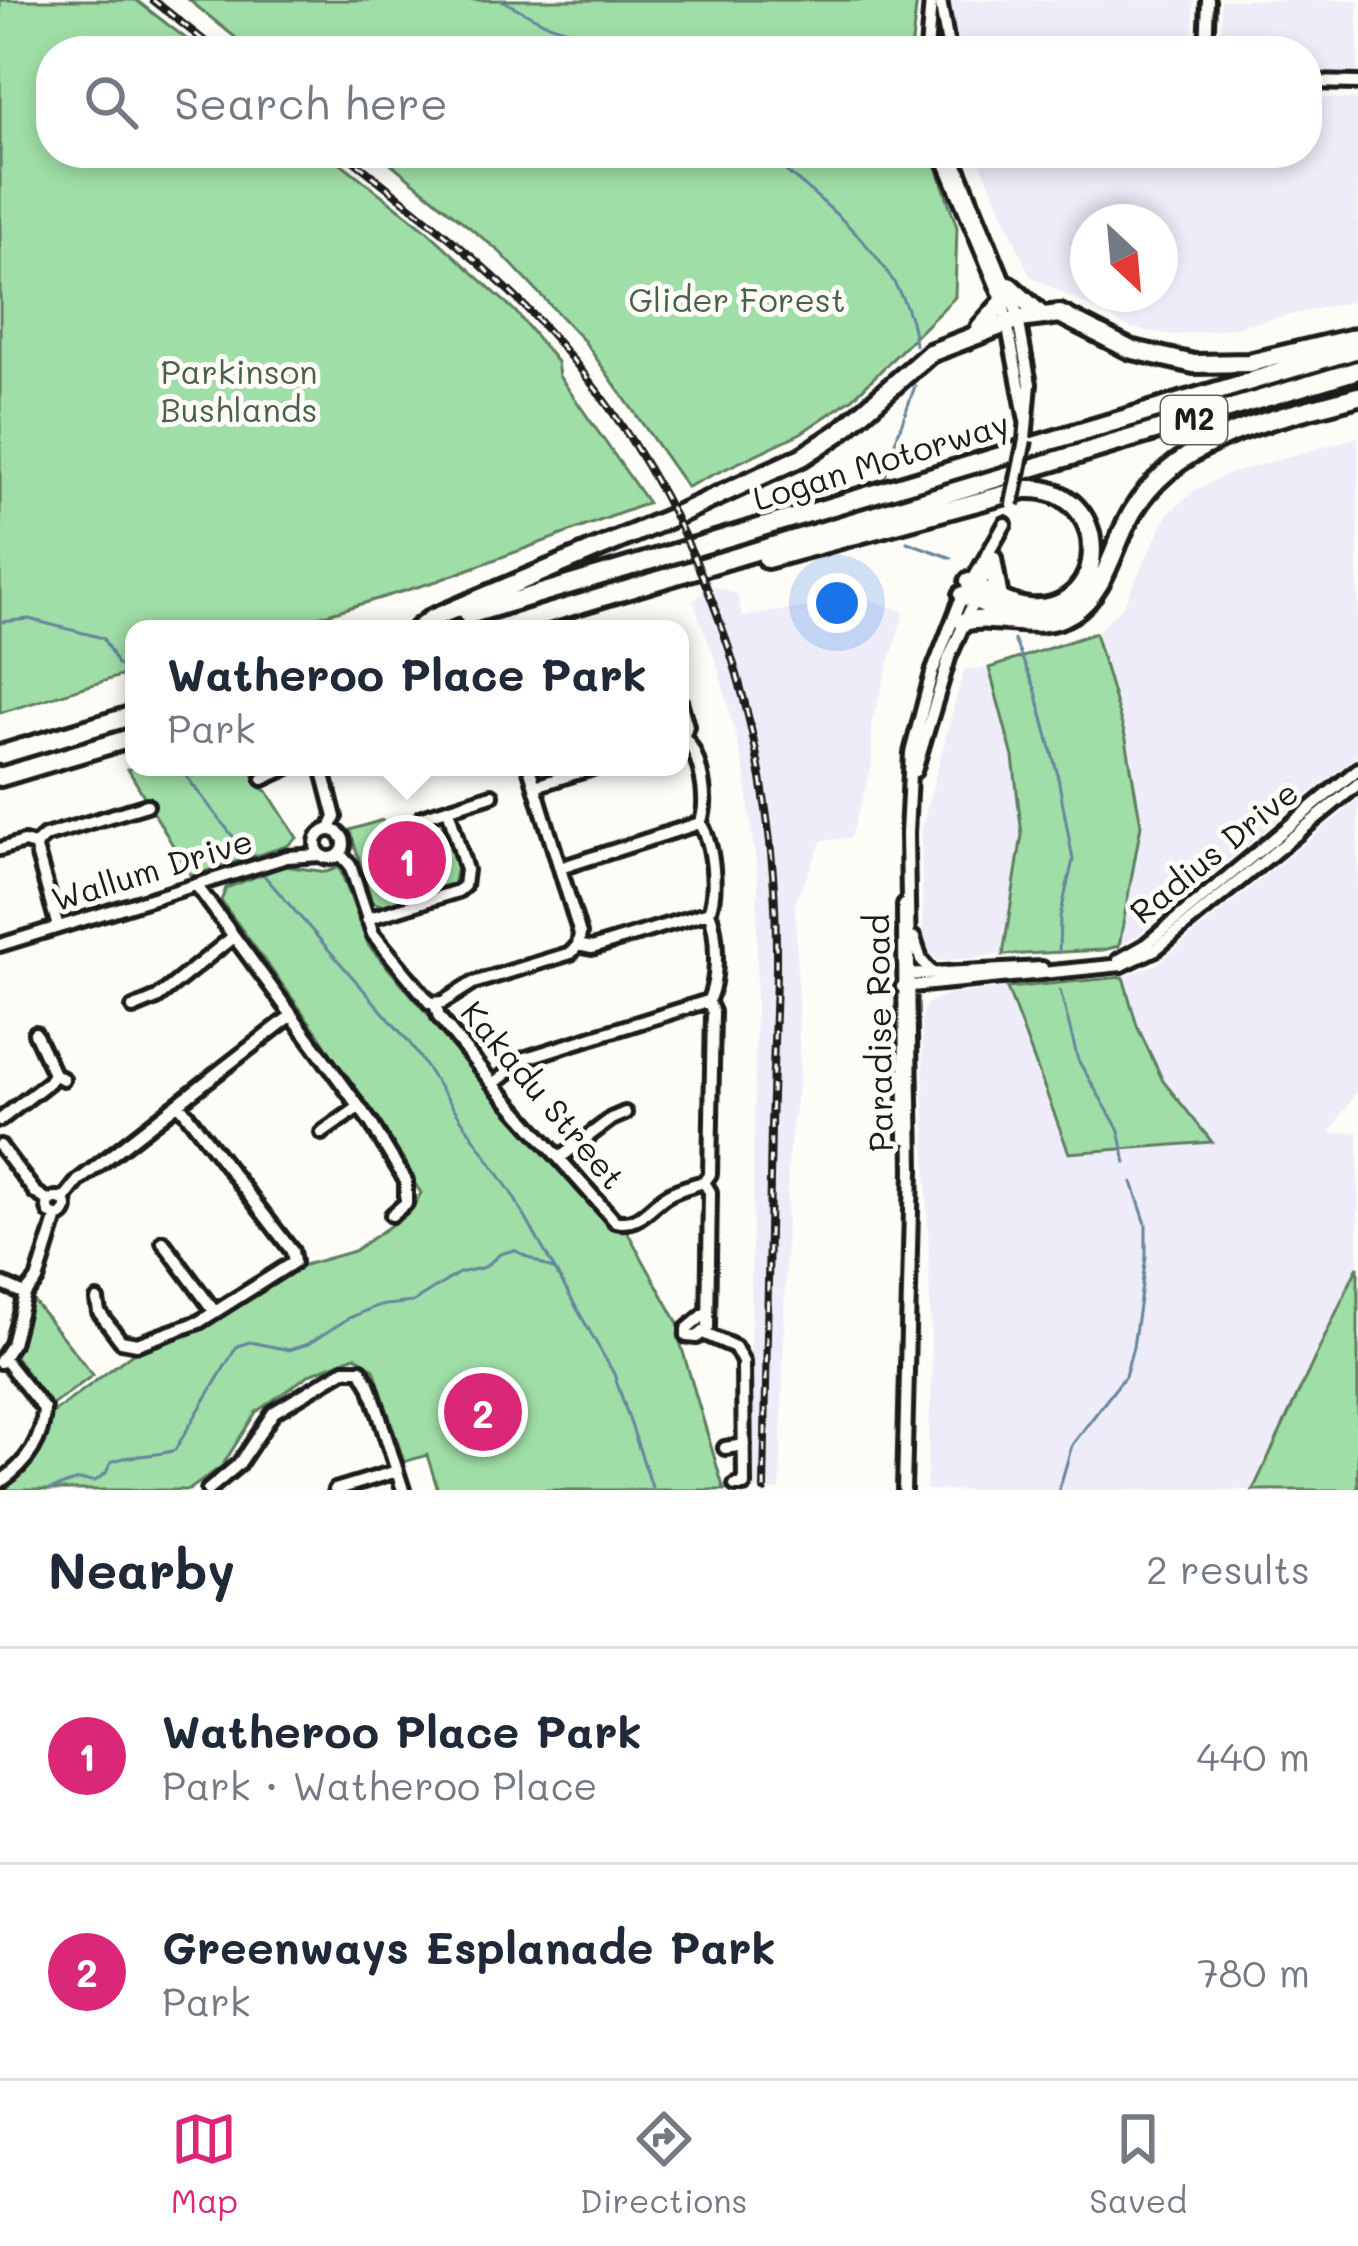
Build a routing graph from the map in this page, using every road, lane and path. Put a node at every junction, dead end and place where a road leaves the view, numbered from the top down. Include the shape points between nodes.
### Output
1 (936, 0) edge
2 (1208, 0) edge
3 (930, 36) edge
4 (937, 36) edge
5 (945, 36) edge
6 (1207, 36) edge
7 (1322, 82) edge
8 (1358, 83) edge
9 (948, 168) edge
10 (957, 168) edge
11 (1006, 294) junction
12 (1040, 314) junction
13 (1014, 321) junction
14 (976, 333) junction
15 (1358, 337) edge
16 (1358, 349) edge
17 (1358, 370) edge
18 (1358, 395) edge
19 (1005, 524) junction
20 (992, 559) junction
21 (971, 591) junction
22 (1000, 598) junction
23 (430, 620) edge
24 (450, 620) edge
25 (526, 620) edge
26 (555, 620) edge
27 (1009, 620) junction
28 (963, 622) junction
29 (125, 718) edge
30 (125, 740) edge
31 (689, 743) edge
32 (0, 755) edge
33 (1358, 769) edge
34 (270, 776) edge
35 (324, 776) edge
36 (532, 776) edge
37 (567, 776) edge
38 (0, 778) edge
39 (263, 779) dead end
40 (1358, 784) edge
41 (535, 786) junction
42 (492, 794) dead end
43 (1336, 802) junction
44 (147, 805) dead end
45 (448, 808) junction
46 (908, 810) junction
47 (422, 817) dead end
48 (700, 823) junction
49 (330, 829) junction
50 (317, 836) junction
51 (1275, 838) junction
52 (35, 845) junction
53 (0, 849) edge
54 (340, 854) junction
55 (321, 855) junction
56 (287, 857) junction
57 (1267, 858) junction
58 (560, 868) junction
59 (908, 871) junction
60 (197, 886) junction
61 (1206, 895) junction
62 (709, 912) junction
63 (367, 919) junction
64 (910, 923) junction
65 (58, 927) junction
66 (233, 938) junction
67 (0, 945) edge
68 (578, 945) junction
69 (1098, 966) junction
70 (1069, 969) junction
71 (932, 974) junction
72 (906, 981) junction
73 (953, 984) junction
74 (708, 1001) junction
75 (435, 1004) junction
76 (910, 1007) junction
77 (133, 1008) dead end
78 (292, 1016) junction
79 (35, 1033) dead end
80 (493, 1084) junction
81 (179, 1104) junction
82 (359, 1107) junction
83 (625, 1113) dead end
84 (0, 1120) edge
85 (322, 1133) dead end
86 (0, 1146) edge
87 (561, 1156) junction
88 (704, 1182) junction
89 (910, 1195) junction
90 (56, 1201) junction
91 (392, 1215) dead end
92 (163, 1242) dead end
93 (0, 1283) edge
94 (25, 1294) junction
95 (97, 1300) dead end
96 (214, 1311) junction
97 (706, 1313) junction
98 (705, 1334) junction
99 (2, 1361) edge
100 (744, 1445) junction
101 (724, 1448) dead end
102 (397, 1471) junction
103 (0, 1482) edge
104 (735, 1485) dead end
105 (208, 1490) edge
106 (334, 1490) edge
107 (403, 1490) edge
108 (904, 1490) edge

1 - 3 street
1 - 4 street
1 - 5 street
2 - 6 street
7 - 8 street
9 - 11 street, Paradise Road
10 - 11 street, Paradise Road
11 - 12 highway
11 - 13 street, Paradise Road
11 - 14 highway
12 - 13 highway
12 - 15 highway via 1067,316 1129,349 1194,364 1249,363
13 - 14 highway
13 - 19 street, Paradise Road, bridge via 1026,422
14 - 23 highway via 920,361 802,458
16 - 24 highway, Logan Motorway / M2
17 - 25 highway, Logan Motorway / M2
18 - 27 highway via 1191,452 1138,504 1097,588 1077,609 1046,622
19 - 20 street, Paradise Road
19 - 21 street, Paradise Road
20 - 21 street, Paradise Road
20 - 22 highway
21 - 22 highway
21 - 27 highway
21 - 28 street, Paradise Road
21 - 46 street, Paradise Road via 932,673 913,738
22 - 26 highway via 1052,605 1085,578 1091,535 1079,510 1058,494 1002,494
27 - 28 highway
28 - 46 street, Paradise Road via 923,737
29 - 32 highway
30 - 38 highway
31 - 48 street via 701,782
33 - 51 street, Radius Drive
34 - 39 street
35 - 49 street via 335,817
36 - 41 street
37 - 41 street
40 - 43 street, Radius Drive
41 - 58 street
42 - 45 street
43 - 51 street
43 - 57 street, Radius Drive
44 - 52 street
45 - 47 street
45 - 63 street via 464,886
46 - 59 street, Paradise Road
48 - 58 street
48 - 62 street via 713,884
49 - 50 street
49 - 54 street via 344,838
50 - 55 street
50 - 56 street
51 - 61 street, Radius Drive
52 - 53 street
52 - 65 street
54 - 55 street
54 - 63 street, Kakadu Street
55 - 56 street, Wallum Drive
56 - 60 street, Wallum Drive
57 - 61 street
57 - 69 street, Radius Drive via 1146,956
58 - 68 street
59 - 64 street, Paradise Road
59 - 72 street, Paradise Road
60 - 65 street, Wallum Drive
60 - 66 street
61 - 69 street, Radius Drive via 1133,954
62 - 68 street via 592,948
62 - 74 street
63 - 75 street, Kakadu Street
64 - 71 street
64 - 72 street, Paradise Road
65 - 67 street, Wallum Drive
66 - 77 street
66 - 78 street
68 - 75 street
69 - 70 street, Radius Drive
70 - 71 street, Radius Drive
70 - 73 street, Radius Drive
71 - 72 street, Radius Drive
72 - 73 street, Radius Drive
72 - 76 street, Paradise Road
72 - 89 street, Paradise Road
73 - 76 street
74 - 80 street via 526,1058
74 - 88 street
75 - 80 street, Kakadu Street
76 - 89 street, Paradise Road
78 - 81 street
78 - 82 street
79 - 84 street via 58,1076
80 - 87 street, Kakadu Street
81 - 90 street
81 - 96 street via 292,1250 286,1270
82 - 85 street
82 - 91 street via 409,1190
83 - 87 street
86 - 90 street via 35,1192
87 - 88 street, Kakadu Street via 622,1223
88 - 97 street
89 - 108 street, Paradise Road
90 - 94 street via 66,1209
92 - 96 street
93 - 94 street
94 - 99 street
95 - 96 street via 130,1345
97 - 98 street
97 - 98 street via 686,1333
98 - 100 street via 735,1347 743,1362
99 - 103 street via 44,1409 23,1466
100 - 101 street
100 - 104 street via 744,1485
102 - 105 street via 370,1386 353,1368 274,1412 239,1464
102 - 106 street
102 - 107 street

